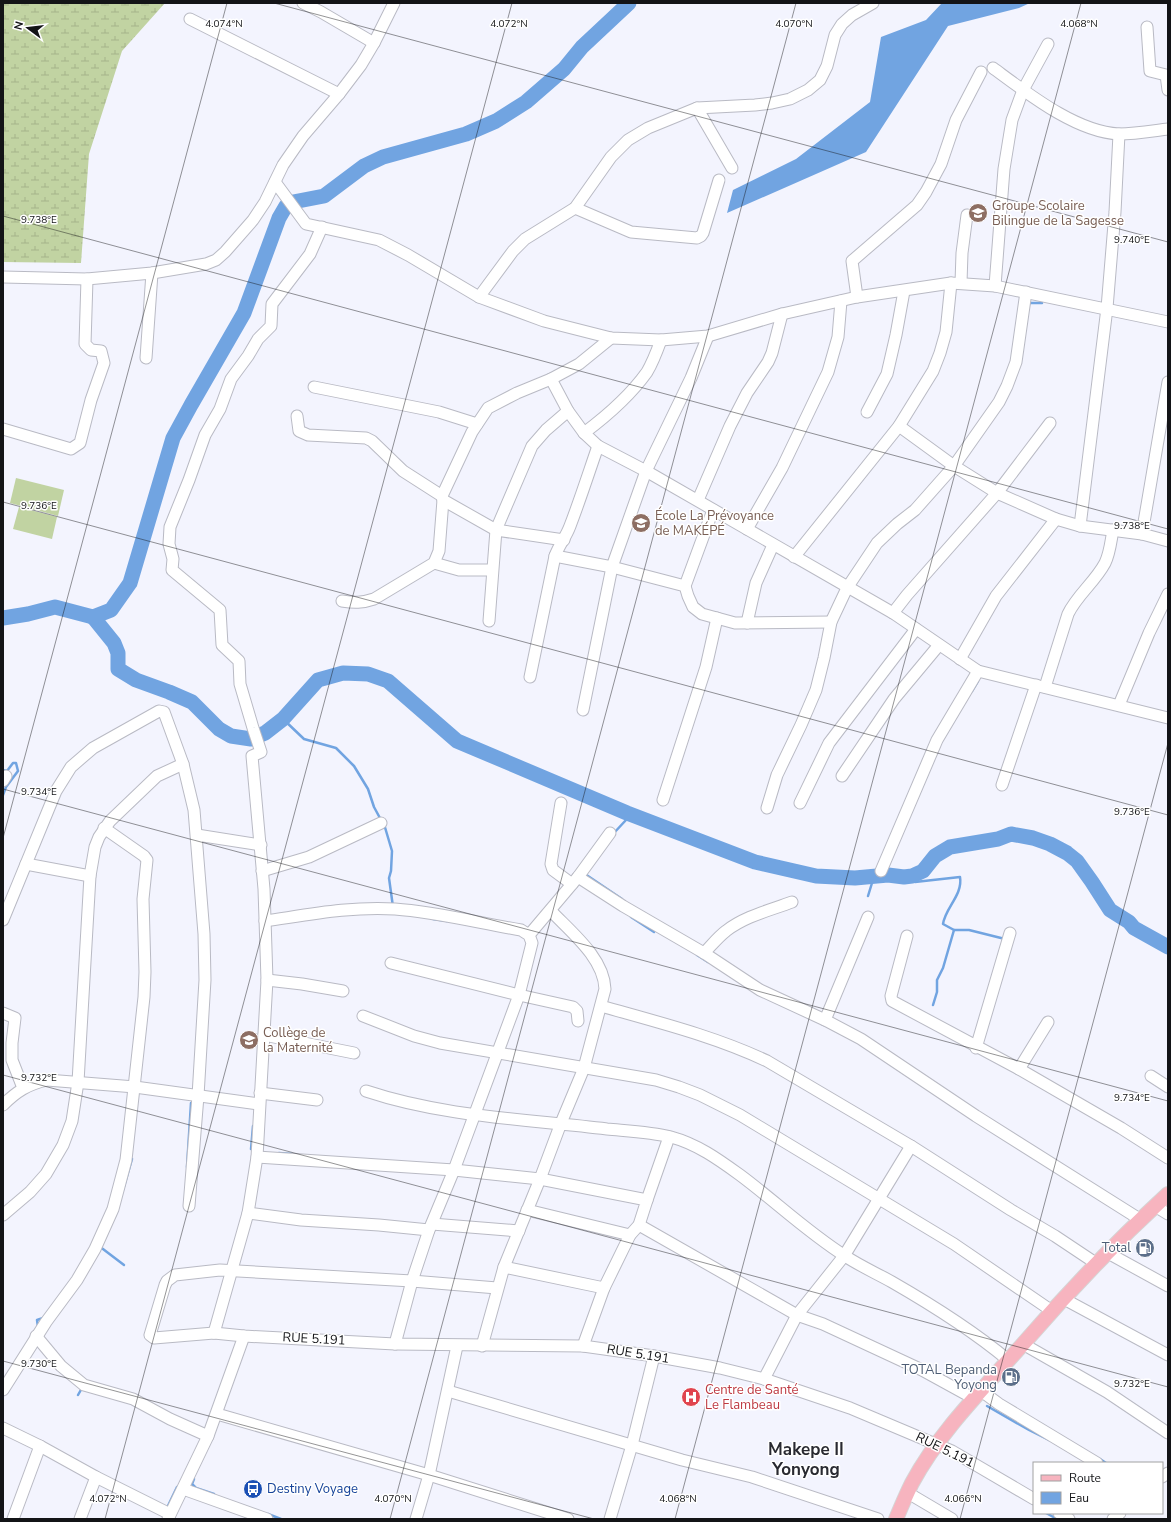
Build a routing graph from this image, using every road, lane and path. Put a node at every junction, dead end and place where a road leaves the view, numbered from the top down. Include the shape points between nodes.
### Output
1 (302, 3) edge
2 (393, 3) edge
3 (873, 3) edge
4 (190, 19) dead end
5 (1147, 27) dead end
6 (374, 43) junction
7 (1048, 44) dead end
8 (993, 68) dead end
9 (982, 72) dead end
10 (1023, 90) junction
11 (1168, 90) edge
12 (339, 94) junction
13 (697, 108) junction
14 (1168, 129) edge
15 (1119, 134) junction
16 (732, 168) dead end
17 (719, 180) dead end
18 (275, 182) junction
19 (575, 208) junction
20 (967, 214) dead end
21 (322, 227) junction
22 (152, 273) junction
23 (3, 277) edge
24 (88, 278) junction
25 (956, 283) junction
26 (995, 286) junction
27 (904, 291) junction
28 (1026, 292) junction
29 (479, 297) junction
30 (857, 298) junction
31 (841, 301) junction
32 (1107, 308) junction
33 (782, 314) junction
34 (1168, 322) edge
35 (708, 336) junction
36 (611, 338) junction
37 (661, 340) junction
38 (146, 358) dead end
39 (551, 379) junction
40 (1168, 382) edge
41 (314, 387) dead end
42 (568, 411) junction
43 (867, 412) dead end
44 (297, 416) dead end
45 (1050, 423) dead end
46 (477, 424) junction
47 (899, 426) junction
48 (3, 429) edge
49 (584, 433) junction
50 (598, 446) junction
51 (954, 466) junction
52 (646, 470) junction
53 (998, 493) junction
54 (443, 498) junction
55 (698, 500) junction
56 (713, 510) junction
57 (1056, 519) junction
58 (1080, 526) junction
59 (747, 529) junction
60 (496, 530) junction
61 (1113, 530) junction
62 (1142, 534) junction
63 (564, 540) junction
64 (1168, 540) edge
65 (773, 545) junction
66 (555, 556) junction
67 (794, 557) junction
68 (434, 563) junction
69 (612, 567) junction
70 (492, 570) junction
71 (685, 586) junction
72 (847, 588) junction
73 (1168, 594) edge
74 (342, 601) dead end
75 (892, 613) junction
76 (717, 618) junction
77 (489, 622) dead end
78 (831, 622) junction
79 (747, 623) junction
80 (916, 629) junction
81 (939, 645) junction
82 (960, 659) junction
83 (978, 671) junction
84 (530, 677) dead end
85 (1041, 686) junction
86 (1120, 705) junction
87 (583, 710) dead end
88 (1168, 718) edge
89 (183, 764) junction
90 (842, 776) dead end
91 (1002, 785) dead end
92 (663, 800) dead end
93 (561, 803) dead end
94 (800, 803) dead end
95 (768, 808) dead end
96 (381, 823) dead end
97 (104, 828) junction
98 (610, 833) dead end
99 (197, 835) junction
100 (260, 845) junction
101 (26, 864) junction
102 (262, 871) junction
103 (881, 871) dead end
104 (90, 876) junction
105 (575, 881) junction
106 (792, 902) dead end
107 (551, 911) junction
108 (868, 917) dead end
109 (3, 920) edge
110 (265, 921) junction
111 (1010, 933) dead end
112 (529, 935) junction
113 (907, 936) dead end
114 (704, 953) junction
115 (391, 963) dead end
116 (267, 980) junction
117 (343, 991) dead end
118 (519, 995) junction
119 (601, 1006) junction
120 (3, 1013) edge
121 (363, 1016) dead end
122 (826, 1020) junction
123 (578, 1021) dead end
124 (1048, 1022) dead end
125 (264, 1035) junction
126 (976, 1048) junction
127 (498, 1052) junction
128 (354, 1053) dead end
129 (584, 1068) junction
130 (1019, 1069) junction
131 (1151, 1076) dead end
132 (78, 1082) junction
133 (135, 1087) junction
134 (1168, 1087) edge
135 (23, 1088) junction
136 (366, 1091) dead end
137 (198, 1096) junction
138 (259, 1099) junction
139 (317, 1100) dead end
140 (3, 1105) edge
141 (473, 1115) junction
142 (560, 1123) junction
143 (669, 1137) junction
144 (911, 1146) junction
145 (256, 1158) junction
146 (1168, 1158) edge
147 (454, 1170) junction
148 (540, 1179) junction
149 (1168, 1194) edge
150 (878, 1198) junction
151 (647, 1200) junction
152 (189, 1206) dead end
153 (1155, 1206) junction
154 (527, 1210) junction
155 (248, 1213) junction
156 (1168, 1214) edge
157 (3, 1215) edge
158 (1141, 1220) junction
159 (639, 1224) junction
160 (430, 1227) junction
161 (519, 1231) junction
162 (630, 1235) junction
163 (1108, 1253) junction
164 (844, 1256) junction
165 (1097, 1264) junction
166 (504, 1267) junction
167 (230, 1271) junction
168 (412, 1281) junction
169 (1168, 1286) edge
170 (497, 1288) junction
171 (604, 1288) junction
172 (1064, 1299) junction
173 (1052, 1311) junction
174 (797, 1315) junction
175 (214, 1332) junction
176 (36, 1336) junction
177 (244, 1336) junction
178 (395, 1344) junction
179 (1023, 1344) junction
180 (457, 1346) junction
181 (482, 1346) junction
182 (583, 1346) junction
183 (1168, 1355) edge
184 (654, 1356) junction
185 (1008, 1360) junction
186 (764, 1379) junction
187 (3, 1390) edge
188 (448, 1391) junction
189 (977, 1394) junction
190 (217, 1414) junction
191 (3, 1428) edge
192 (1168, 1433) edge
193 (208, 1436) junction
194 (938, 1444) junction
195 (632, 1445) junction
196 (40, 1446) junction
197 (1095, 1462) edge
198 (429, 1475) junction
199 (96, 1478) junction
200 (182, 1489) junction
201 (908, 1493) junction
202 (1033, 1498) edge
203 (1061, 1514) edge
204 (169, 1517) edge
205 (13, 1519) edge
206 (80, 1519) edge
207 (267, 1519) edge
208 (416, 1519) edge
209 (568, 1519) edge
210 (610, 1519) edge
211 (878, 1519) edge
212 (896, 1519) edge
213 (952, 1519) edge
214 (1070, 1519) edge

1 - 6 street
2 - 6 street
3 - 13 street via 842,24 835,36 827,66 820,80 808,90 790,99 772,103
4 - 12 street
5 - 11 street via 1150,71 1166,74
6 - 12 street
7 - 10 street
8 - 10 street
9 - 30 street via 956,120 941,164 926,192 917,205 852,261
10 - 15 street via 1076,123 1095,130
10 - 26 street via 1012,120 1005,161
12 - 18 street via 303,136 283,165
13 - 16 street
13 - 19 street via 648,128 628,140 612,157
14 - 15 street
15 - 32 street
17 - 19 street via 703,234 697,238 631,232
18 - 21 street via 306,224
18 - 22 street via 253,220 216,260
19 - 29 street via 525,239
20 - 25 street
21 - 29 street via 379,240 408,254
21 - 100 street via 310,254 272,304 271,326 258,339 231,379 220,409 205,434 170,527 172,570 220,610 222,644 238,661 240,684 261,752 252,756
22 - 24 street
22 - 38 street
23 - 24 street
24 - 48 street via 85,344 91,350 101,351 104,363 80,444 71,449
25 - 26 street
25 - 27 street
25 - 47 street via 946,332 933,371
26 - 28 street
27 - 30 street
27 - 43 street via 887,374
28 - 32 street
28 - 51 street via 1016,362 1007,386
29 - 36 street via 544,322
30 - 31 street
31 - 33 street
31 - 59 street via 838,337 828,372 782,468
32 - 34 street
32 - 58 street
33 - 35 street
33 - 55 street via 768,362 747,393
35 - 37 street
35 - 52 street via 691,378
36 - 37 street
36 - 39 street via 588,358
37 - 49 street via 652,362 636,384 615,409
39 - 42 street
39 - 46 street via 494,404
40 - 62 street
41 - 46 street via 439,412
42 - 49 street
42 - 60 street via 532,446
44 - 54 street via 299,431 308,435 366,438 372,441 402,471
45 - 53 street
46 - 54 street
47 - 51 street
47 - 67 street
49 - 50 street
50 - 52 street
50 - 63 street
51 - 53 street
51 - 72 street via 915,510 877,543
52 - 55 street
52 - 69 street
53 - 57 street
53 - 75 street
54 - 60 street
54 - 68 street via 439,551
55 - 56 street
56 - 59 street
56 - 71 street
57 - 58 street
57 - 82 street via 996,596
58 - 61 street
59 - 65 street
60 - 63 street
60 - 70 street
61 - 62 street
61 - 85 street via 1106,561 1072,605
62 - 64 street
63 - 66 street
65 - 67 street
65 - 79 street via 756,583
66 - 69 street
66 - 84 street
67 - 72 street
68 - 70 street via 459,570
68 - 74 street via 374,599 354,603
69 - 71 street
69 - 87 street
70 - 77 street
71 - 76 street via 693,607 702,614
72 - 75 street
72 - 78 street
73 - 86 street via 1149,632
75 - 80 street
76 - 79 street
76 - 92 street via 706,667
78 - 79 street
78 - 95 street via 816,690 777,775
80 - 81 street
80 - 94 street via 829,743
81 - 82 street
81 - 90 street via 894,699
82 - 83 street
83 - 85 street
83 - 103 street via 937,740
85 - 86 street
85 - 91 street
86 - 88 street
89 - 97 street via 157,776
89 - 99 street
89 - 101 street via 165,714 161,711 93,748 71,767 63,778
93 - 105 street via 550,864 553,870
96 - 102 street via 309,857
97 - 104 street via 94,847
97 - 133 street via 147,860 143,899 146,972
98 - 105 street
99 - 100 street
99 - 137 street via 205,958
100 - 102 street
101 - 104 street
101 - 109 street
102 - 110 street
104 - 132 street
105 - 107 street
105 - 114 street
106 - 114 street via 736,924
107 - 112 street
107 - 119 street via 599,964 605,980
108 - 122 street
110 - 112 street via 369,909 394,909 521,930
110 - 116 street
111 - 126 street
112 - 118 street via 532,943
113 - 126 street via 891,996 892,1001
114 - 122 street via 760,990
115 - 118 street
116 - 117 street
116 - 125 street
118 - 123 street via 573,1007 577,1010
118 - 127 street
119 - 129 street
119 - 144 street via 688,1030 746,1051 787,1072
120 - 135 street via 15,1018 12,1060
121 - 127 street via 427,1040
122 - 158 street via 861,1039 976,1116
124 - 130 street
125 - 128 street
125 - 138 street
126 - 130 street
127 - 129 street
127 - 141 street
129 - 142 street
129 - 150 street via 656,1080 700,1095 740,1115
130 - 146 street
131 - 134 street
132 - 133 street
132 - 135 street via 47,1080
132 - 157 street via 72,1121 63,1145 38,1184
133 - 137 street
133 - 176 street via 126,1160 112,1210 95,1249 77,1280
135 - 140 street
136 - 141 street via 402,1102
137 - 138 street
137 - 152 street
138 - 139 street
138 - 145 street
141 - 142 street
141 - 147 street
142 - 143 street
142 - 148 street
143 - 151 street
143 - 164 street via 691,1143 708,1152
144 - 150 street
144 - 165 street
145 - 147 street
145 - 155 street
147 - 148 street
147 - 160 street
148 - 151 street
148 - 154 street
149 - 153 main road
150 - 164 street
150 - 173 street via 954,1244
151 - 159 street
153 - 156 street
153 - 158 main road
154 - 161 street
154 - 162 street
155 - 160 street via 301,1220
155 - 167 street
158 - 163 main road
159 - 162 street
159 - 174 street
160 - 161 street
160 - 168 street
161 - 166 street
162 - 171 street
163 - 165 main road
163 - 169 street
164 - 174 street
164 - 185 street via 946,1315 982,1338
165 - 172 main road
166 - 170 street
166 - 171 street
167 - 168 street
167 - 175 street
167 - 175 street, RUE 5.191 via 210,1271 171,1277 165,1285 150,1335 154,1338
168 - 170 street
168 - 178 street
170 - 181 street
171 - 182 street
172 - 173 main road
172 - 183 street
173 - 179 main road
174 - 186 street
174 - 189 street
175 - 177 street, RUE 5.191
176 - 187 street
176 - 193 street via 61,1366 84,1385 133,1399
177 - 178 street, RUE 5.191
177 - 190 street
178 - 180 street, RUE 5.191
179 - 185 main road
179 - 192 street via 1107,1392
180 - 181 street, RUE 5.191
180 - 188 street
181 - 182 street, RUE 5.191
182 - 184 street, RUE 5.191
184 - 186 street, RUE 5.191
184 - 195 street
185 - 189 main road
186 - 194 street, RUE 5.191 via 850,1408
188 - 195 street
188 - 198 street
189 - 194 main road
189 - 197 street
190 - 193 street
190 - 198 street
191 - 196 street
193 - 200 street
194 - 201 main road
194 - 202 street, RUE 5.191
195 - 210 street
195 - 211 street via 752,1477
196 - 199 street
196 - 205 street
198 - 208 street
198 - 209 street
199 - 204 street
199 - 206 street
200 - 204 street
200 - 207 street
201 - 212 main road
201 - 213 street
203 - 214 street

